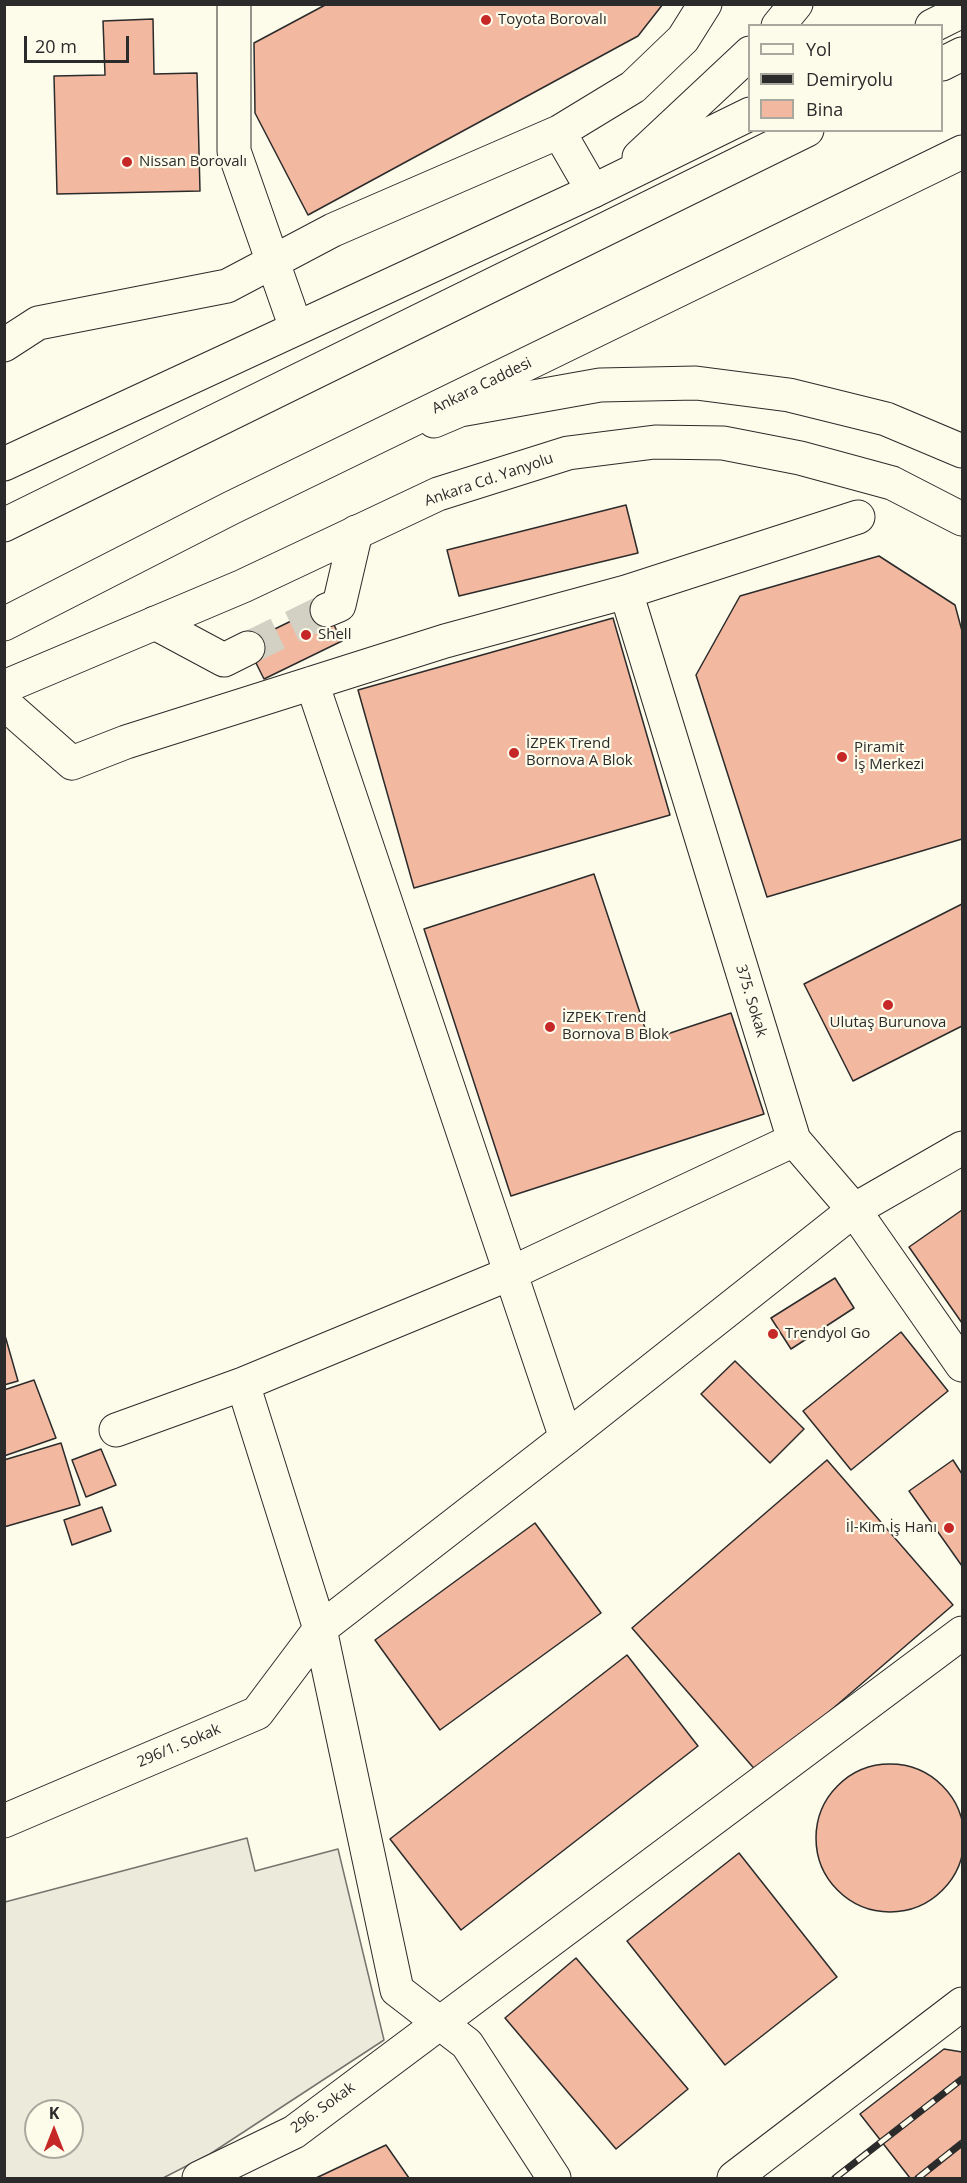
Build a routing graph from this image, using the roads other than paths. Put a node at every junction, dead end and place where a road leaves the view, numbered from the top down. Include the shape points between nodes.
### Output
1 (234, 4) edge
2 (705, 4) edge
3 (796, 4) edge
4 (963, 11) edge
5 (780, 24) edge
6 (936, 24) edge
7 (963, 54) edge
8 (748, 55) edge
9 (943, 64) edge
10 (748, 115) edge
11 (559, 132) junction
12 (803, 132) edge
13 (963, 152) edge
14 (604, 185) junction
15 (272, 261) junction
16 (296, 328) junction
17 (4, 345) edge
18 (963, 452) edge
19 (4, 464) edge
20 (231, 508) junction
21 (858, 517) dead end
22 (963, 519) edge
23 (4, 525) edge
24 (356, 532) junction
25 (626, 592) junction
26 (327, 610) tunnel mouth
27 (155, 623) junction
28 (4, 624) edge
29 (249, 648) tunnel mouth
30 (312, 683) junction
31 (4, 687) edge
32 (4, 703) edge
33 (794, 1140) junction
34 (963, 1148) edge
35 (854, 1210) junction
36 (509, 1274) junction
37 (963, 1365) edge
38 (243, 1384) junction
39 (116, 1430) dead end
40 (566, 1438) junction
41 (320, 1629) junction
42 (963, 1633) edge
43 (6, 1813) edge
44 (963, 2004) edge
45 (438, 2022) junction
46 (199, 2178) edge
47 (554, 2178) edge
48 (734, 2178) edge

1 - 15 main road via 234,151
2 - 11 main road via 683,39 633,87
3 - 5 main road
4 - 6 main road
7 - 9 main road
8 - 14 main road
10 - 14 main road
11 - 14 main road
11 - 15 main road via 333,230
12 - 23 main road
13 - 20 main road, Ankara Caddesi
14 - 16 main road
15 - 16 main road
15 - 17 main road via 227,286 38,322
16 - 19 main road
18 - 20 main road via 886,419 789,395 696,383 600,385 460,410
20 - 28 main road, Ankara Caddesi
21 - 25 main road
22 - 24 main road, Ankara Cd. Yanyolu via 892,483 800,458 723,443 655,442 568,453 438,494
24 - 26 main road via 339,605
24 - 27 main road, Ankara Cd. Yanyolu
25 - 30 main road via 445,641
25 - 33 main road, 375. Sokak
27 - 29 main road via 224,660
27 - 31 main road, Ankara Cd. Yanyolu
30 - 32 main road via 72,763
30 - 36 main road
33 - 35 main road, 375. Sokak
33 - 36 main road
34 - 35 main road, 296/1. Sokak
35 - 37 main road, 375. Sokak
35 - 40 main road, 296/1. Sokak
36 - 38 main road
36 - 40 main road
38 - 39 main road
38 - 41 main road
40 - 41 main road, 296/1. Sokak
41 - 43 main road, 296/1. Sokak via 257,1713
41 - 45 main road via 397,1990
42 - 45 main road, 296. Sokak
44 - 48 main road
45 - 46 main road, 296. Sokak via 294,2132
45 - 47 main road via 467,2044

